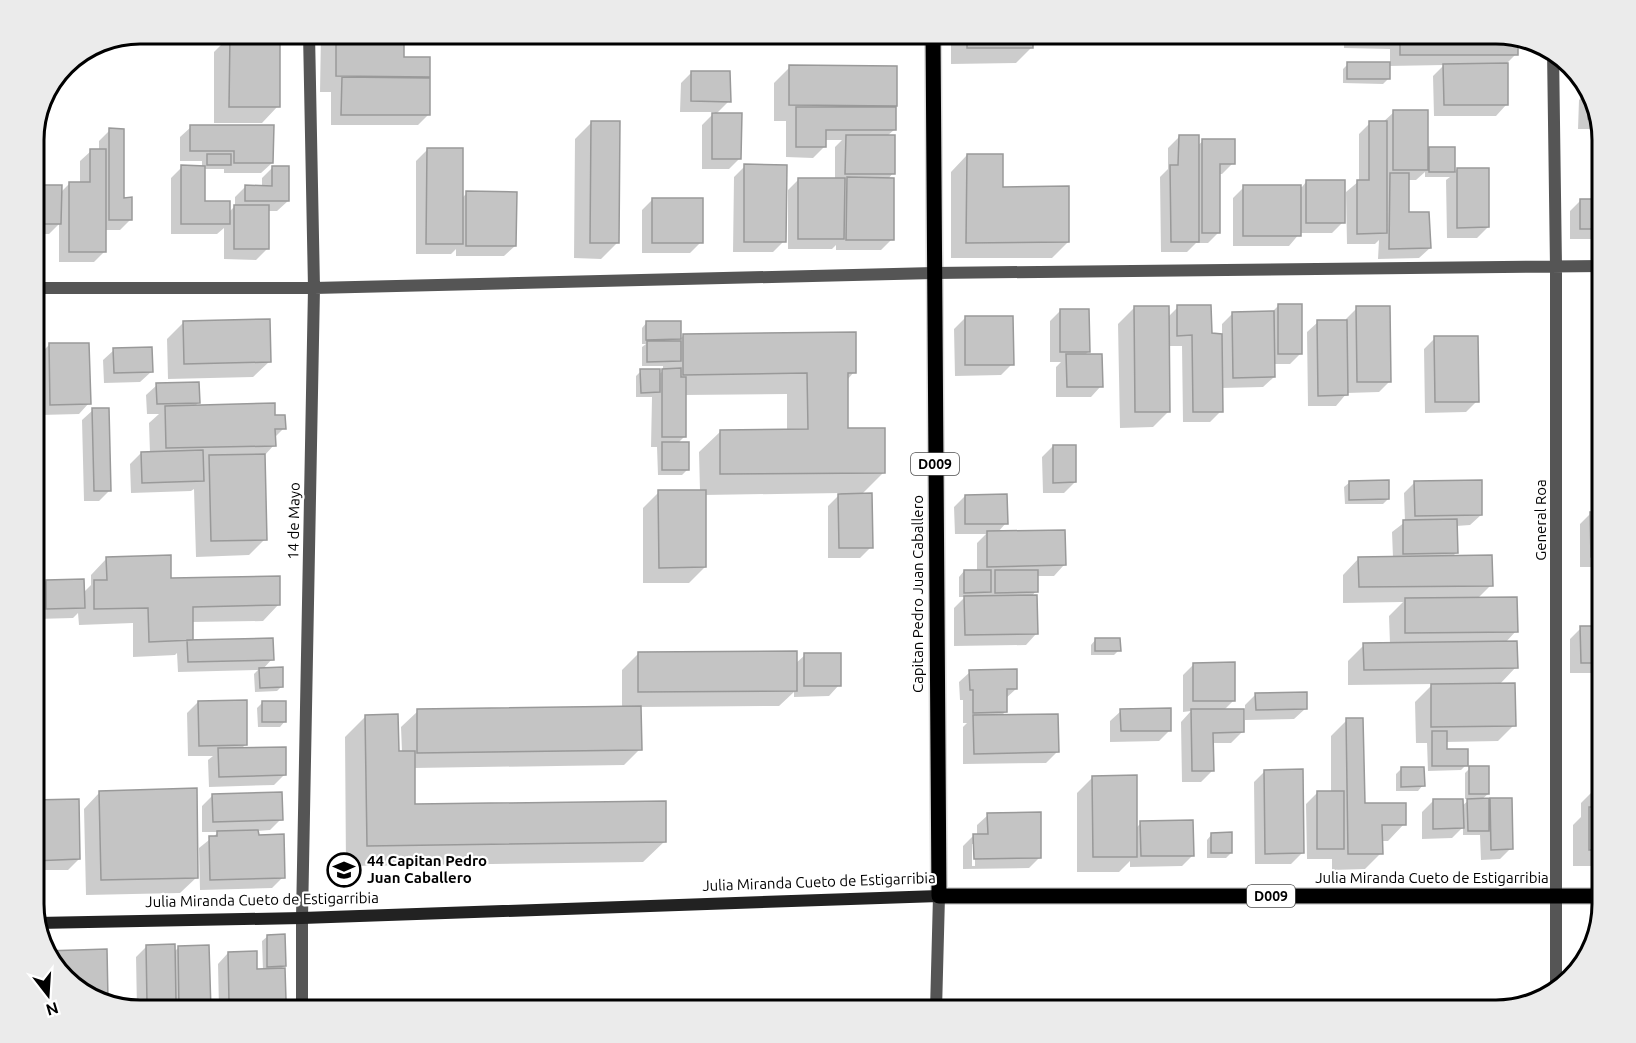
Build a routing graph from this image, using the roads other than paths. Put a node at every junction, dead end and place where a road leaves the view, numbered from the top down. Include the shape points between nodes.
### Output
1 (309, 44) edge
2 (933, 44) edge
3 (1553, 63) edge
4 (1592, 266) edge
5 (1556, 267) junction
6 (934, 273) junction
7 (44, 288) edge
8 (314, 288) junction
9 (939, 896) junction
10 (1592, 896) edge
11 (1556, 897) junction
12 (302, 918) junction
13 (45, 923) edge
14 (1556, 979) edge
15 (302, 1000) edge
16 (936, 1000) edge

1 - 8 street, 14 de Mayo
2 - 6 main road, Capitan Pedro Juan Caballero / D009
3 - 5 street, General Roa
4 - 5 street
5 - 6 street
5 - 11 street, General Roa
6 - 8 street
6 - 9 main road, Capitan Pedro Juan Caballero / D009
7 - 8 street
8 - 12 street, 14 de Mayo
9 - 11 main road, Julia Miranda Cueto de Estigarribia / D009
9 - 12 main road, Julia Miranda Cueto de Estigarribia
9 - 16 street, Capitan Pedro Juan Caballero
10 - 11 main road, Julia Miranda Cueto de Estigarribia / D009
11 - 14 street, General Roa
12 - 13 main road, Julia Miranda Cueto de Estigarribia
12 - 15 street, 14 de Mayo

